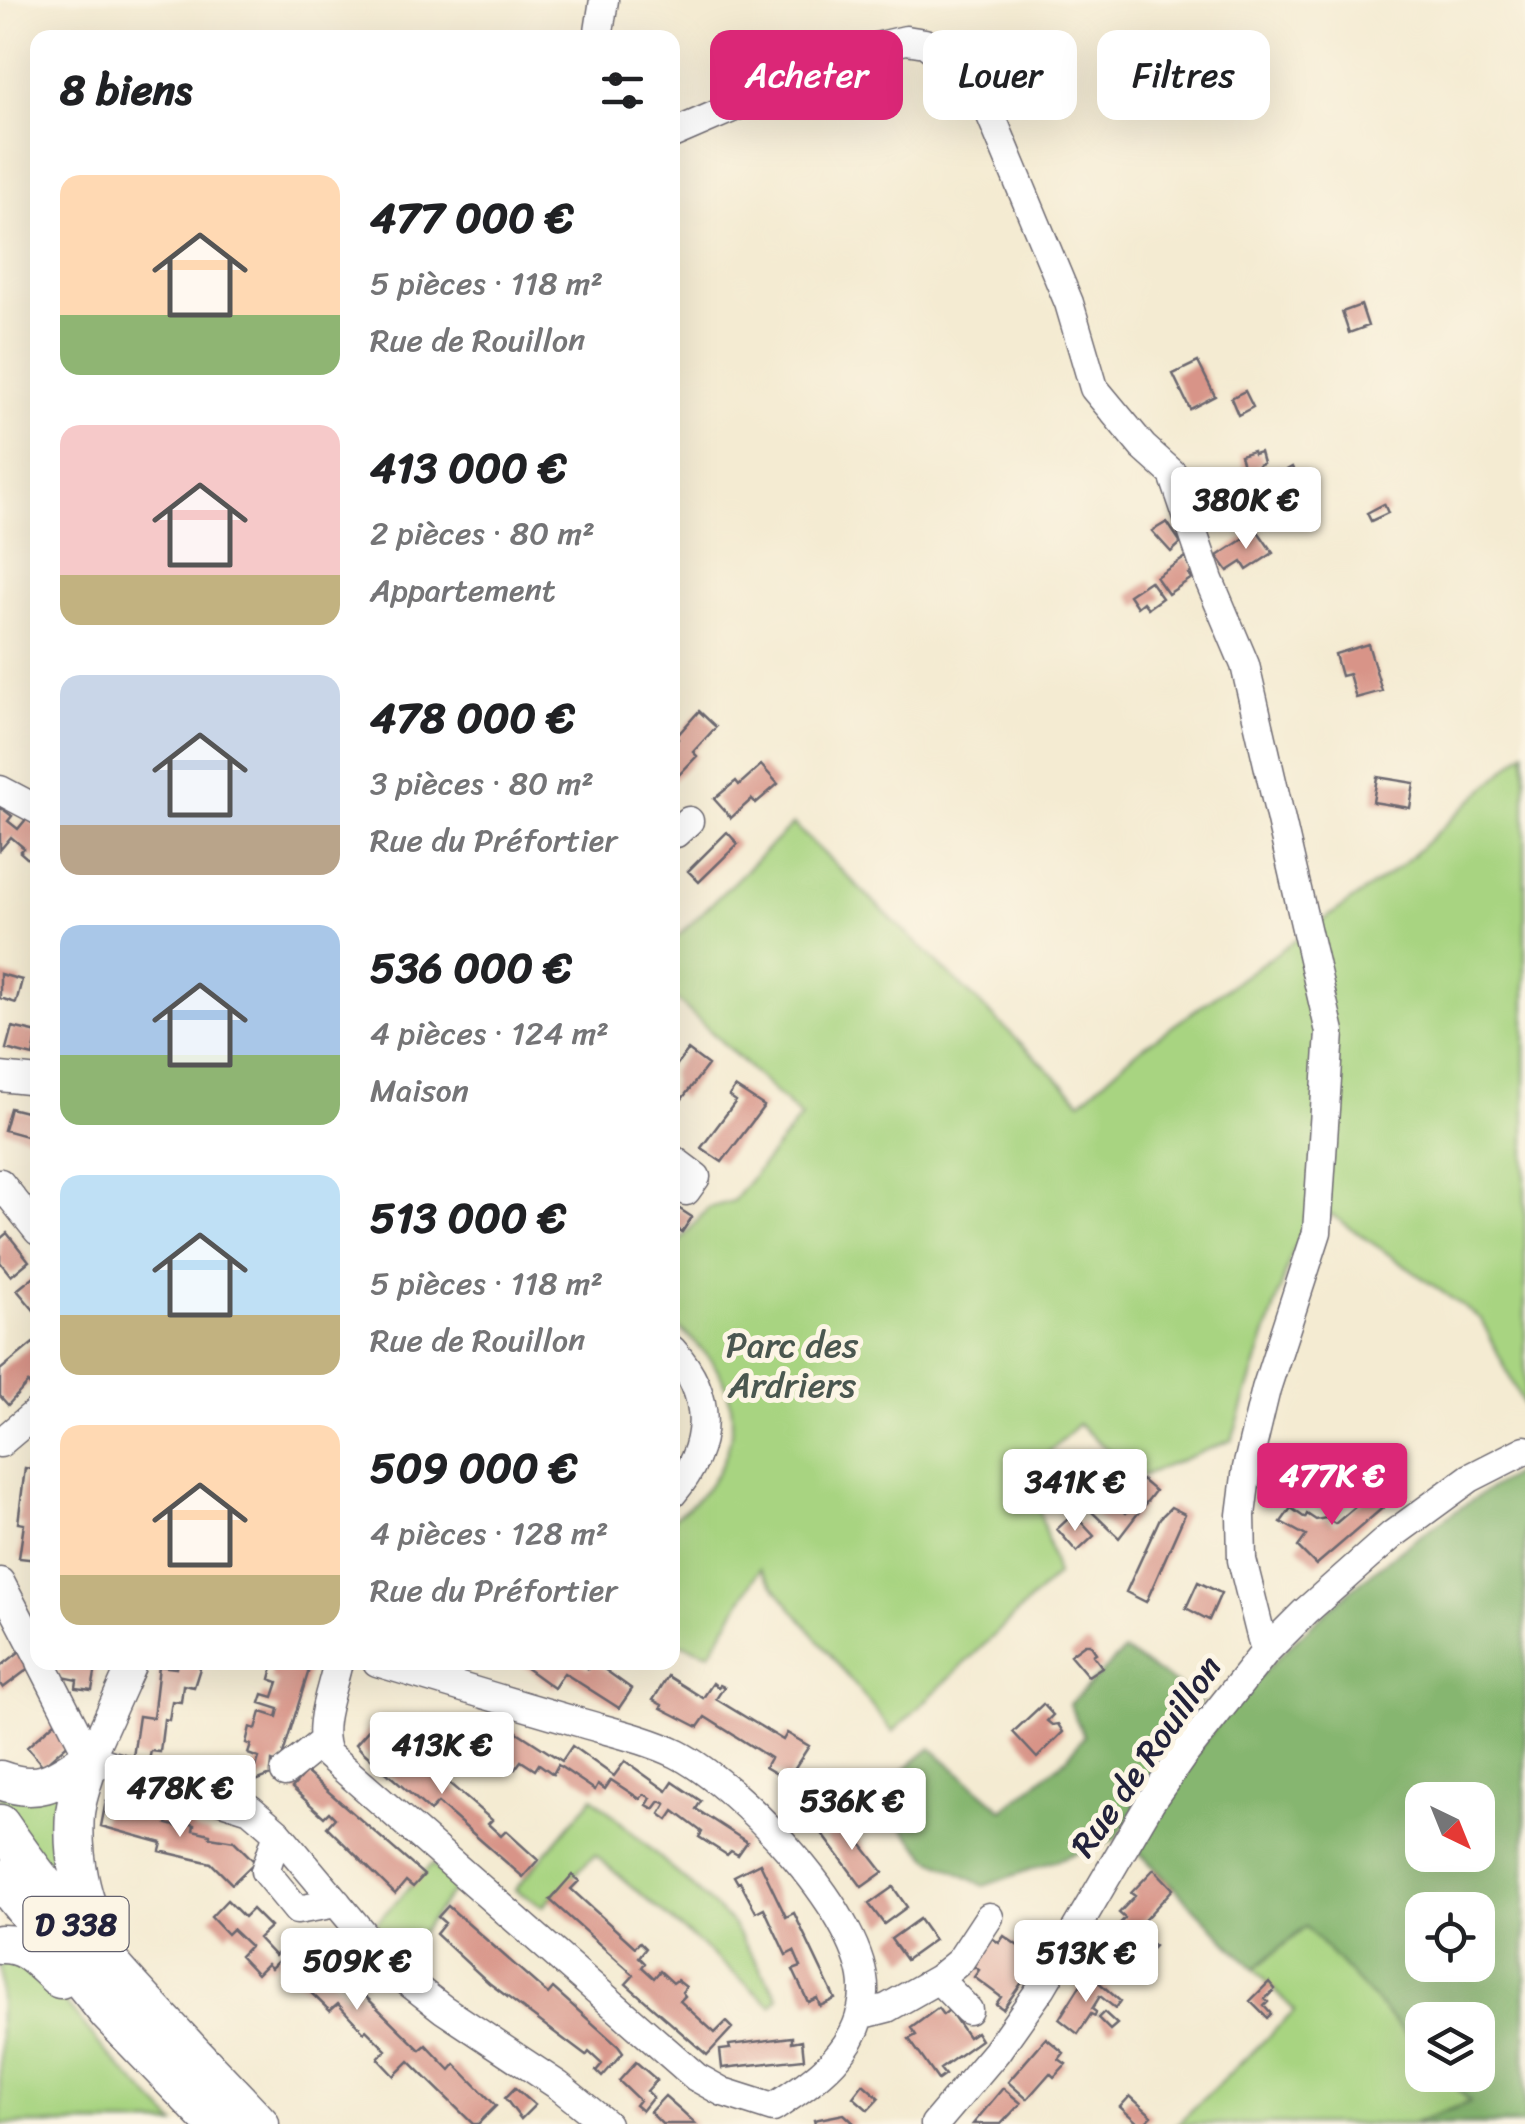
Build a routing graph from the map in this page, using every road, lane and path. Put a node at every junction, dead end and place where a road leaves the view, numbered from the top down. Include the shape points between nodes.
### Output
1 (604, 0) edge
2 (599, 30) edge
3 (680, 131) edge
4 (0, 790) edge
5 (30, 806) edge
6 (0, 1077) edge
7 (30, 1080) edge
8 (680, 1165) edge
9 (0, 1183) edge
10 (686, 1191) dead end
11 (30, 1220) edge
12 (680, 1361) edge
13 (30, 1418) edge
14 (0, 1443) edge
15 (1525, 1450) edge
16 (680, 1481) edge
17 (0, 1582) edge
18 (30, 1640) edge
19 (1265, 1652) junction
20 (45, 1670) edge
21 (128, 1670) edge
22 (336, 1670) edge
23 (404, 1670) edge
24 (322, 1742) junction
25 (90, 1758) junction
26 (285, 1772) dead end
27 (0, 1780) edge
28 (0, 1824) edge
29 (0, 1879) edge
30 (989, 1917) dead end
31 (0, 1944) edge
32 (938, 1979) junction
33 (968, 2010) dead end
34 (860, 2015) junction
35 (146, 2029) junction
36 (774, 2116) edge
37 (215, 2124) edge
38 (260, 2124) edge
39 (606, 2124) edge
40 (935, 2124) edge

1 - 2 street
3 - 19 street via 871,48 925,43 964,73 987,106 1068,304 1094,388 1174,474 1246,665 1330,1032 1317,1232 1266,1389 1241,1515 1242,1560
4 - 5 street
6 - 7 street
8 - 10 street via 696,1176
9 - 11 street
12 - 16 street via 694,1379 704,1424 697,1454
13 - 14 street
15 - 19 street, Rue de Rouillon via 1470,1478 1403,1527
17 - 18 street
19 - 40 street, Rue de Rouillon via 1152,1801 1042,1987
20 - 25 street
21 - 25 street
22 - 24 street
23 - 34 street via 631,1738 702,1769 785,1845 837,1914 862,1972
24 - 26 street
24 - 36 street via 328,1755 438,1855 688,2071
25 - 27 highway via 50,1784 29,1788
25 - 35 highway via 75,1811 76,1860 94,1926
25 - 39 street via 250,1809 393,1970
28 - 35 highway, D 338 via 112,1967
29 - 35 highway, D 338
30 - 32 street via 960,1961
31 - 35 highway, D 338 via 34,1954
32 - 33 street
32 - 34 street
34 - 36 street via 840,2054
35 - 37 highway, D 338
35 - 38 highway, D 338

